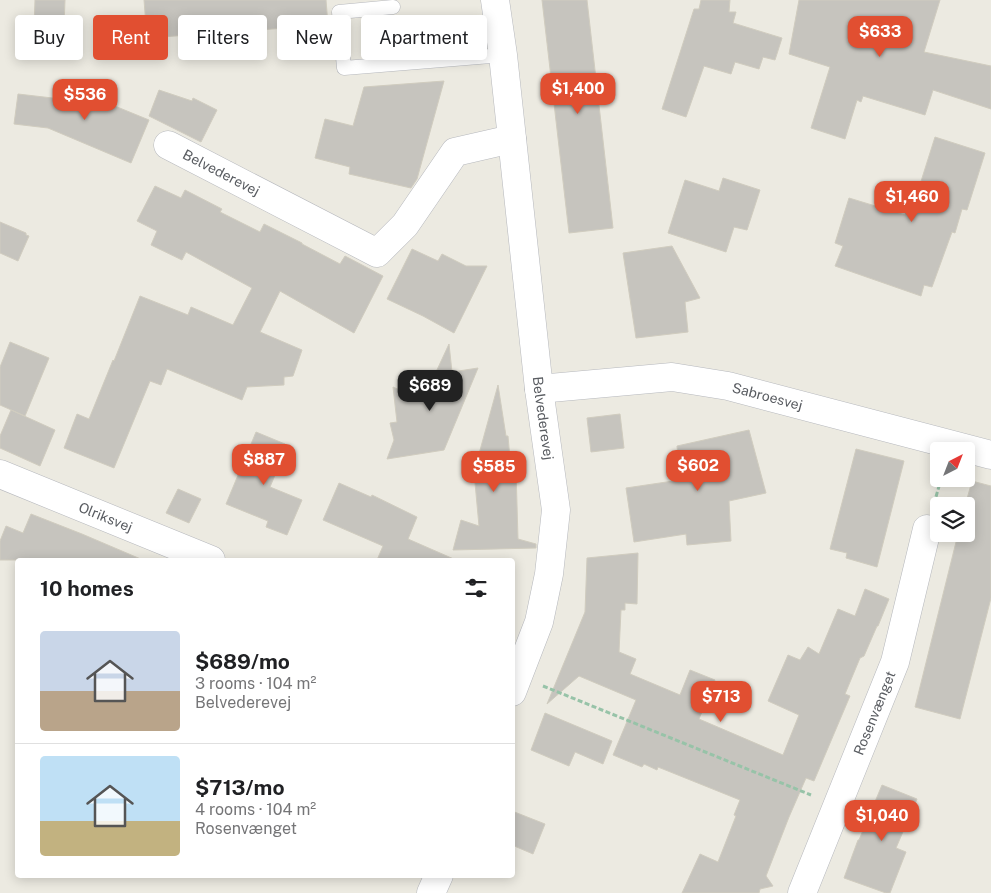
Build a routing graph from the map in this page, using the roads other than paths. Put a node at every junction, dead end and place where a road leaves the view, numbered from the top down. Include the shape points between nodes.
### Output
1 (495, 0) edge
2 (393, 7) dead end
3 (503, 55) junction
4 (512, 139) junction
5 (168, 145) dead end
6 (539, 390) junction
7 (991, 455) edge
8 (0, 474) edge
9 (928, 529) dead end
10 (206, 558) edge
11 (515, 684) edge
12 (438, 878) edge
13 (431, 893) edge
14 (802, 893) edge

1 - 3 street, Belvederevej
2 - 3 lane via 339,12 344,68
3 - 4 street, Belvederevej
4 - 5 street, Belvederevej via 456,152 405,225 378,253
4 - 6 street, Belvederevej
6 - 7 street, Sabroesvej via 672,377 728,386
6 - 11 street, Belvederevej via 556,510 549,574 539,622
8 - 10 street, Olriksvej
9 - 14 street, Rosenvænget via 895,662
12 - 13 street

